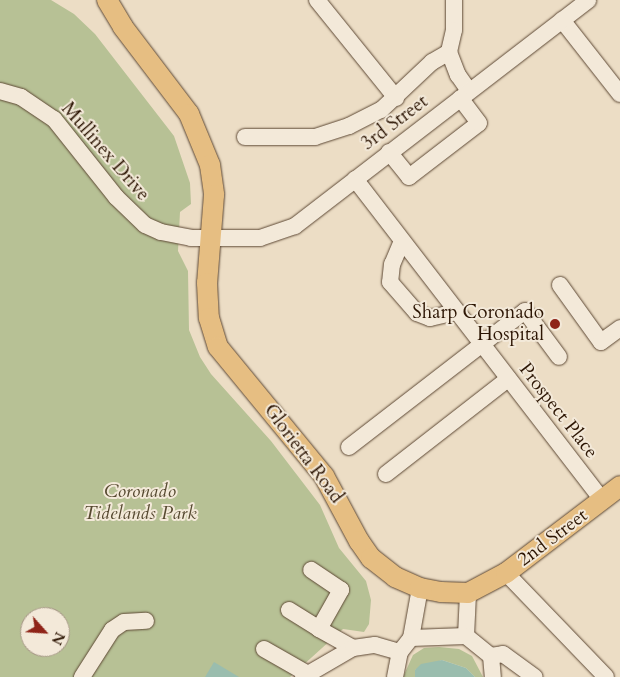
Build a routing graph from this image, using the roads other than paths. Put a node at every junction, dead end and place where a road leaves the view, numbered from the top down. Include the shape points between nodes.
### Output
1 (91, 0) edge
2 (107, 0) edge
3 (317, 0) edge
4 (454, 0) edge
5 (588, 0) edge
6 (562, 20) junction
7 (123, 27) junction
8 (449, 52) junction
9 (0, 91) edge
10 (465, 94) junction
11 (620, 94) edge
12 (396, 98) junction
13 (245, 137) dead end
14 (389, 152) junction
15 (354, 179) junction
16 (212, 237) junction
17 (402, 241) junction
18 (560, 284) dead end
19 (457, 312) junction
20 (620, 328) edge
21 (481, 344) junction
22 (559, 358) dead end
23 (508, 379) junction
24 (349, 448) dead end
25 (386, 474) dead end
26 (620, 486) edge
27 (602, 500) junction
28 (311, 570) dead end
29 (506, 573) junction
30 (420, 588) junction
31 (476, 590) junction
32 (289, 610) dead end
33 (146, 621) dead end
34 (319, 629) junction
35 (466, 636) junction
36 (411, 638) junction
37 (353, 648) junction
38 (264, 649) dead end
39 (400, 652) junction
40 (491, 656) junction
41 (304, 675) edge
42 (82, 677) edge
43 (395, 677) edge
44 (493, 677) edge
45 (535, 677) edge
46 (606, 677) edge

1 - 7 main road
2 - 7 main road
3 - 12 street
4 - 8 street via 454,30
5 - 6 street, 3rd Street
6 - 10 street, 3rd Street
6 - 11 street
7 - 16 main road, Glorietta Road via 189,114 201,138 210,165 214,195
8 - 10 street
8 - 12 street via 432,62
9 - 16 street, Mullinex Drive via 21,97 54,119 116,197 145,225 184,236
10 - 14 street, 3rd Street
10 - 14 street via 479,123 409,178
12 - 13 street via 381,110 349,126 315,137
14 - 15 street, 3rd Street
15 - 16 street, 3rd Street via 295,226 278,234 260,238
15 - 17 street, Prospect Place
16 - 30 main road, Glorietta Road via 207,283 209,318 218,347 324,476 371,558 395,577
17 - 19 street, Prospect Place
17 - 19 street via 392,264 390,282 417,313 430,318
18 - 20 street via 601,342
19 - 21 street, Prospect Place
21 - 22 street via 525,311
21 - 23 street, Prospect Place
21 - 24 street
23 - 25 street
23 - 27 street, Prospect Place
26 - 27 main road, 2nd Street
27 - 29 main road, 2nd Street
28 - 34 street via 341,590
29 - 31 main road, 2nd Street
29 - 46 street
30 - 31 main road, Glorietta Road via 441,592
30 - 36 street
31 - 35 street
32 - 34 street
33 - 42 street via 124,622 112,630
34 - 37 street
35 - 36 street
35 - 40 street
36 - 39 street
37 - 39 street via 375,645
37 - 41 street
38 - 41 street
39 - 43 street
40 - 44 street
40 - 45 street via 503,654

